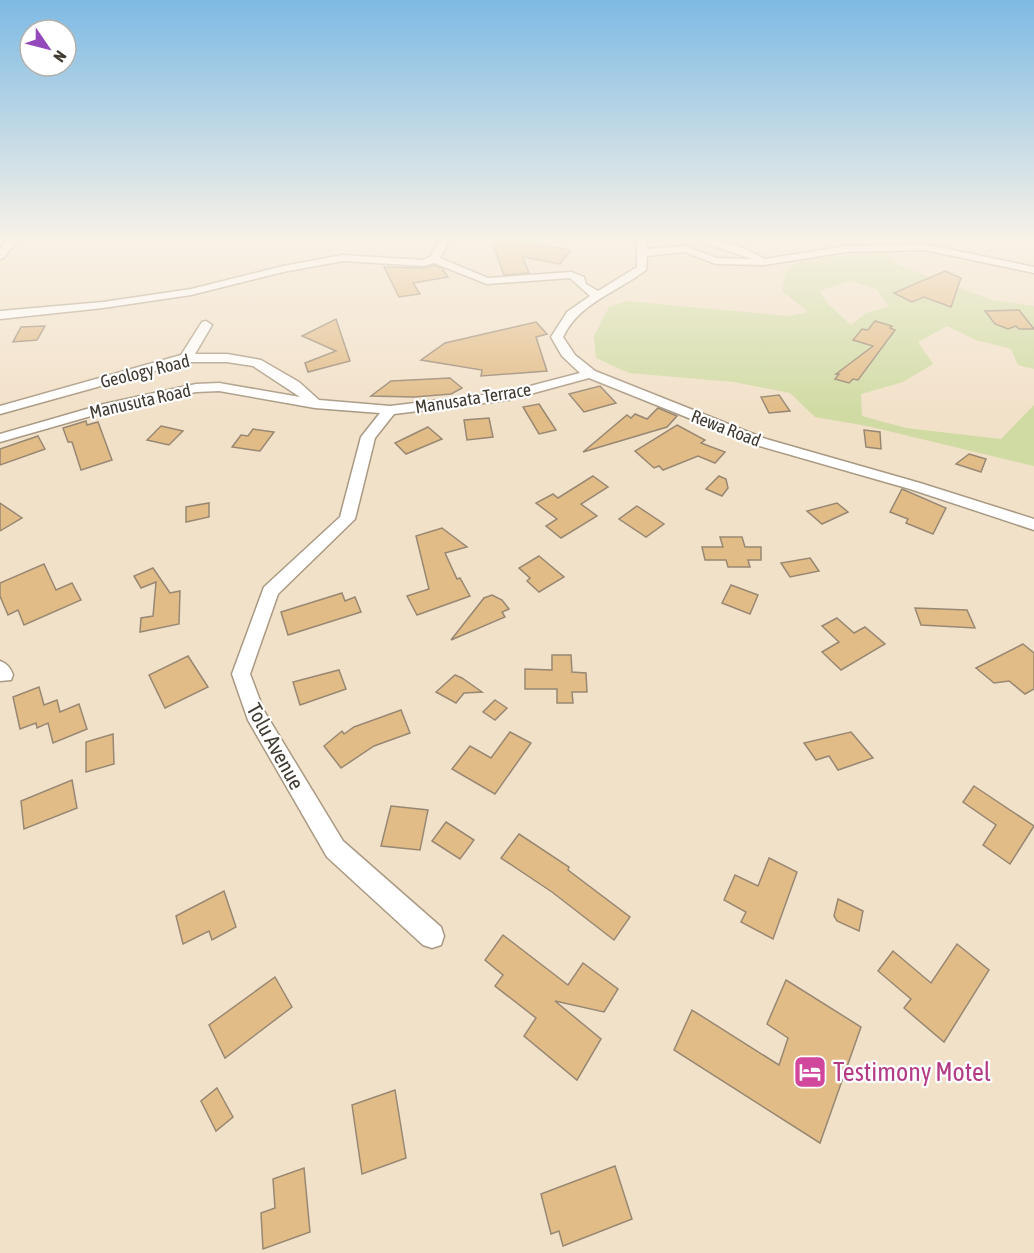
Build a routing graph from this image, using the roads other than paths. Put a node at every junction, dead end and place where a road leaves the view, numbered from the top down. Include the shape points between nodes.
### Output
1 (167, 295) edge
2 (598, 296) edge
3 (0, 315) edge
4 (206, 326) dead end
5 (186, 358) junction
6 (590, 374) junction
7 (315, 404) junction
8 (0, 410) edge
9 (390, 410) junction
10 (0, 438) edge
11 (1034, 525) edge
12 (432, 936) dead end

1 - 3 street
2 - 6 street, Rewa Road via 571,315 557,337 563,351
4 - 5 street
5 - 7 street, Geology Road via 257,363 294,385
5 - 8 street, Geology Road
6 - 9 street, Manusata Terrace via 508,396
6 - 11 street, Rewa Road via 761,442
7 - 9 street, Manusuta Road
7 - 10 street, Manusuta Road via 245,390 196,388 109,407
9 - 12 street, Tolu Avenue via 368,437 347,519 270,591 241,674 255,714 335,849

